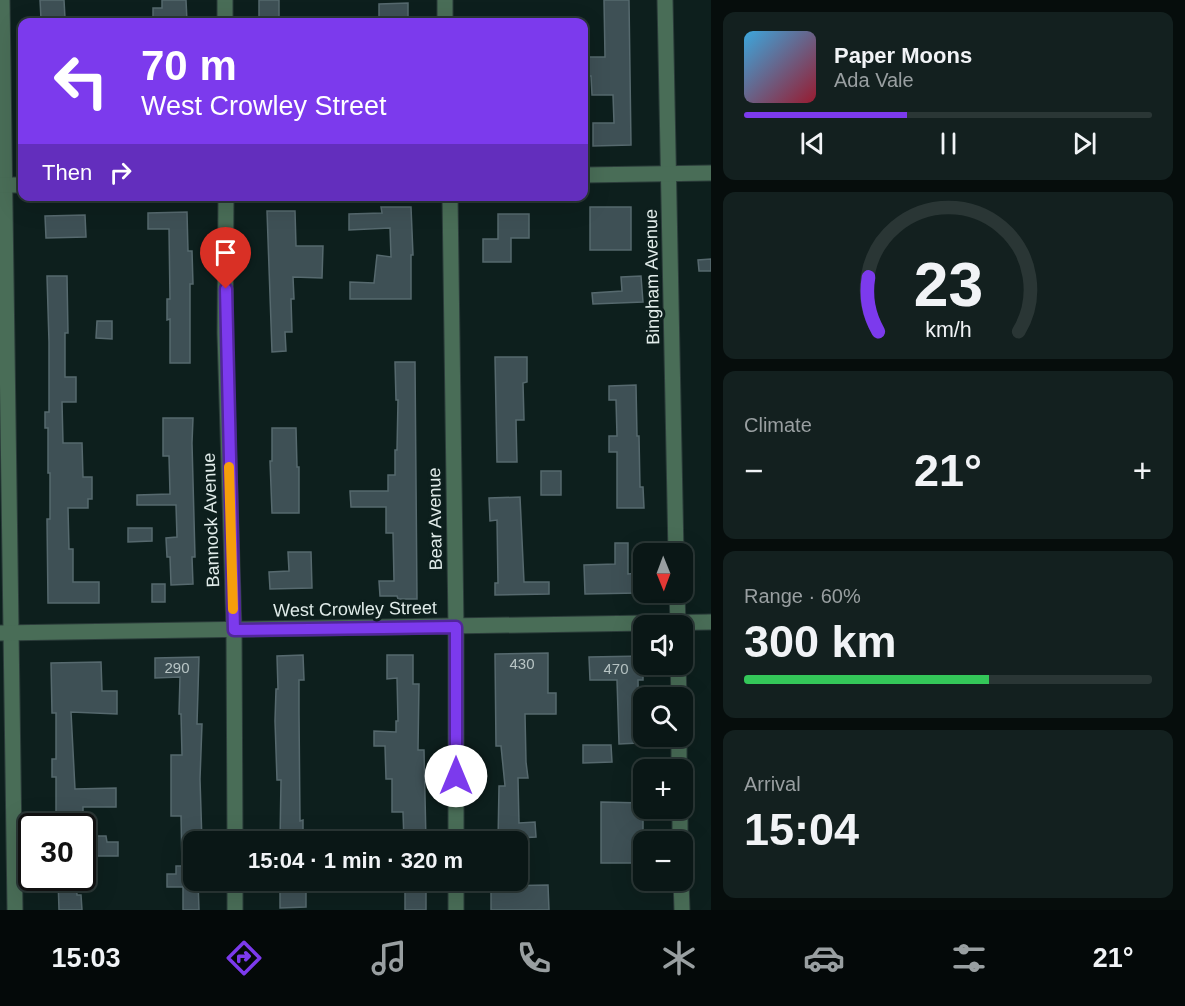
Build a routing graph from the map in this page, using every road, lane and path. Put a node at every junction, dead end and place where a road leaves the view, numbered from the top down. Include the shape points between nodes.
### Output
1 (2, 0) edge
2 (225, 0) edge
3 (445, 0) edge
4 (665, 0) edge
5 (225, 18) edge
6 (445, 18) edge
7 (711, 173) edge
8 (670, 174) junction
9 (588, 175) edge
10 (2, 185) edge
11 (18, 185) edge
12 (226, 201) edge
13 (450, 201) edge
14 (676, 543) edge
15 (711, 622) edge
16 (693, 623) edge
17 (633, 625) edge
18 (456, 627) junction
19 (234, 630) junction
20 (5, 633) edge
21 (235, 831) edge
22 (456, 831) edge
23 (235, 891) edge
24 (456, 891) edge
25 (681, 891) edge
26 (15, 910) edge
27 (235, 910) edge
28 (456, 910) edge
29 (682, 910) edge

1 - 10 street
2 - 5 street
3 - 6 street
4 - 8 street, Bingham Avenue
7 - 8 street
8 - 9 street
8 - 14 street, Bingham Avenue
10 - 11 street
10 - 20 street
12 - 19 street, Bannock Avenue via 225,333
13 - 18 street, Bear Avenue
15 - 16 street, West Crowley Street
17 - 18 street, West Crowley Street
18 - 19 street, West Crowley Street
18 - 22 street, Bear Avenue
19 - 20 street, West Crowley Street
19 - 21 street, Bannock Avenue
20 - 26 street
23 - 27 street
24 - 28 street
25 - 29 street

